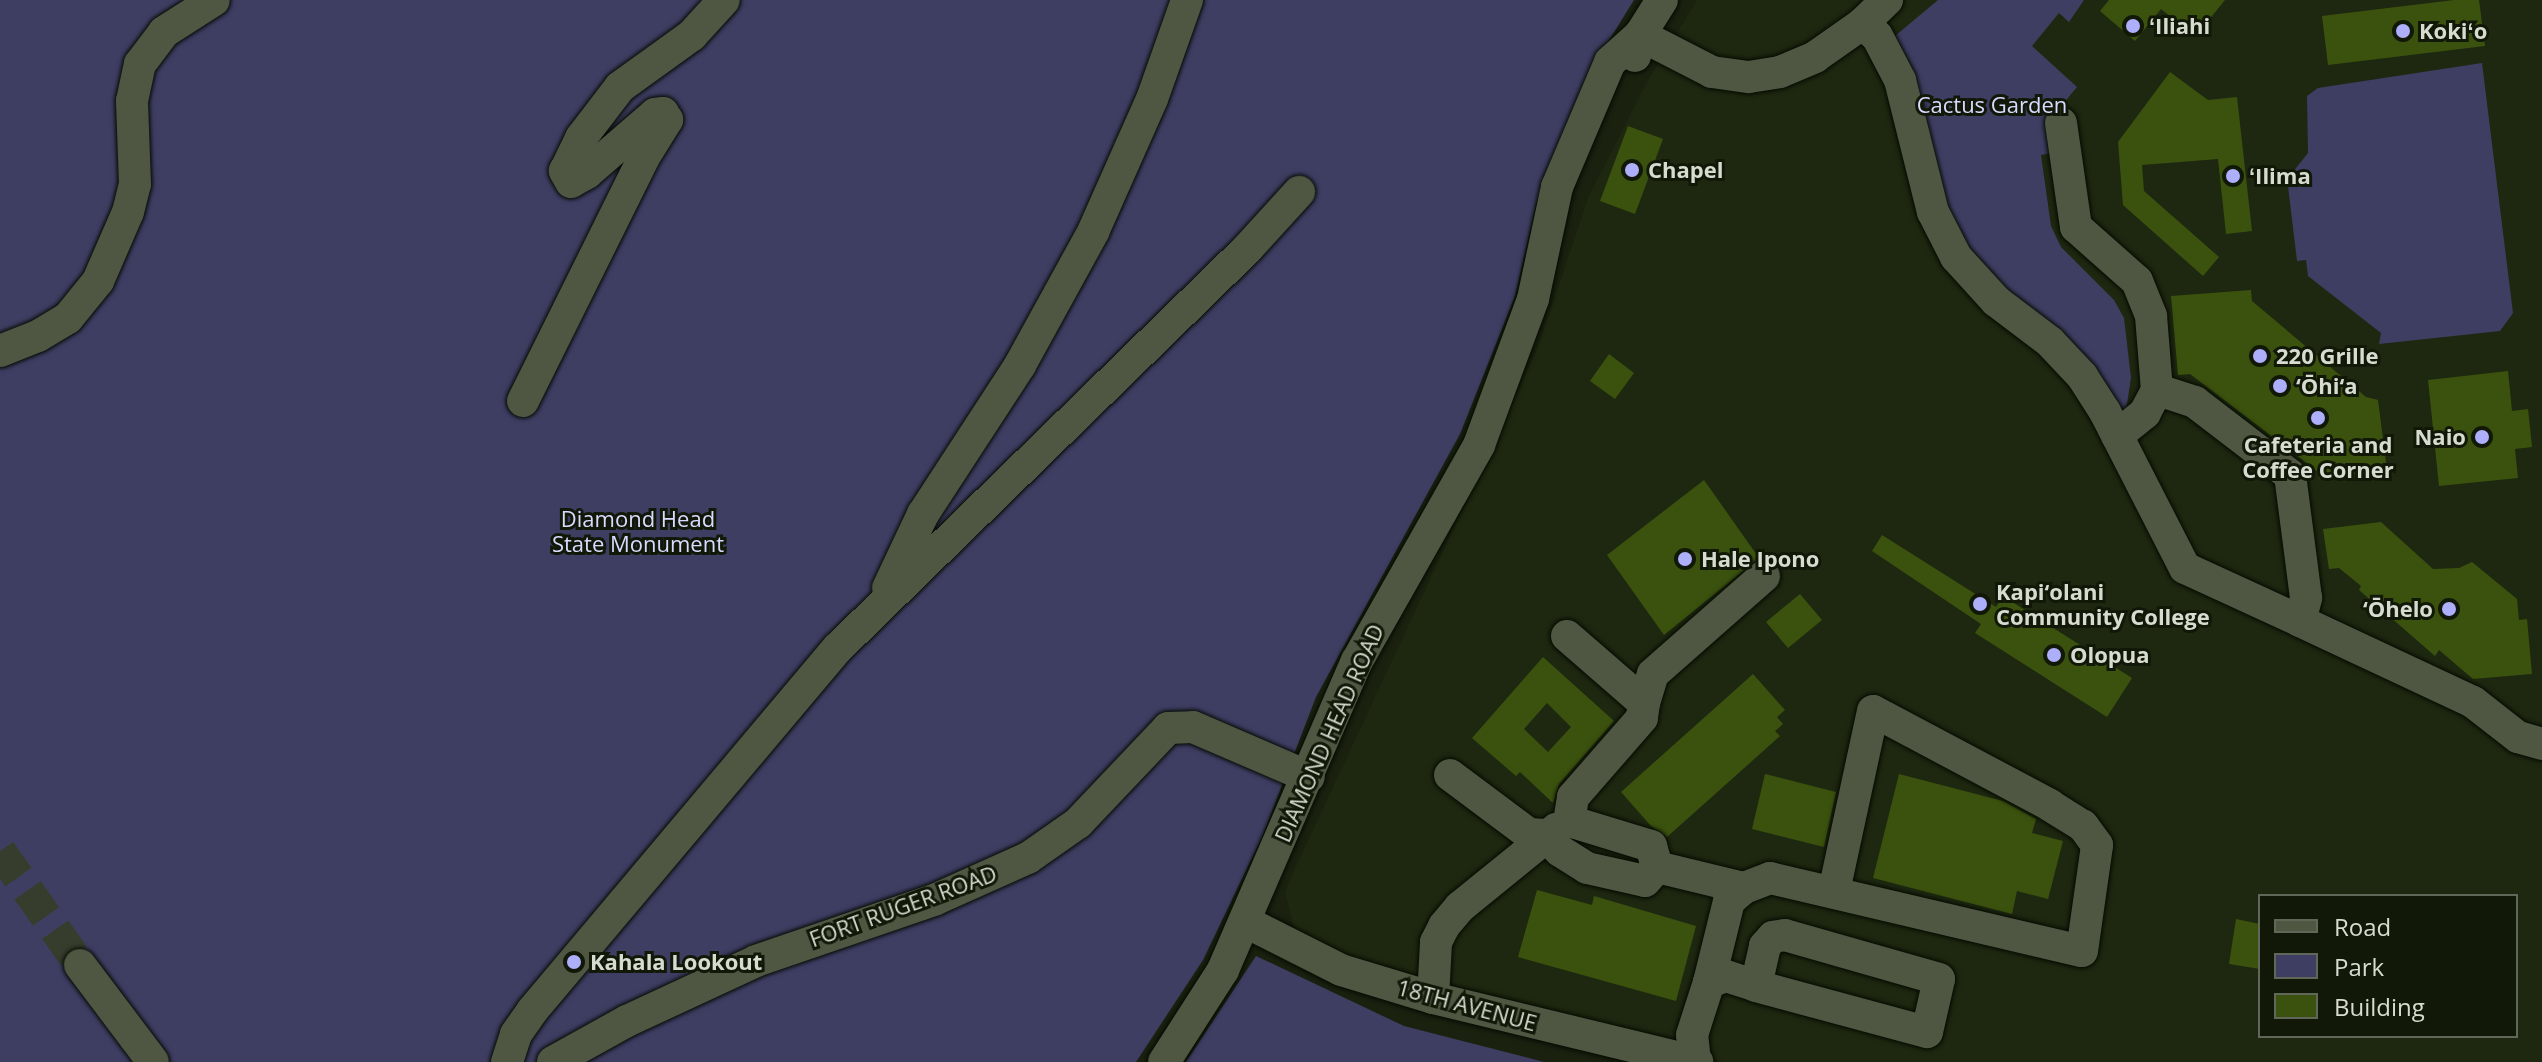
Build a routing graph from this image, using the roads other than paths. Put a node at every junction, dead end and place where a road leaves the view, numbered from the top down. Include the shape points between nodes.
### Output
1 (214, 0) edge
2 (724, 0) edge
3 (1187, 0) edge
4 (1662, 0) edge
5 (1887, 0) edge
6 (1862, 24) junction
7 (1640, 35) junction
8 (2061, 123) dead end
9 (1299, 192) dead end
10 (0, 351) edge
11 (2157, 390) junction
12 (523, 401) dead end
13 (2117, 436) junction
14 (1764, 576) dead end
15 (882, 602) junction
16 (2300, 621) junction
17 (1567, 636) dead end
18 (1644, 703) junction
19 (2542, 744) edge
20 (1450, 775) dead end
21 (1309, 777) junction
22 (1557, 828) junction
23 (1744, 888) junction
24 (1834, 891) junction
25 (1246, 922) junction
26 (80, 965) tunnel mouth
27 (1709, 982) junction
28 (1756, 986) junction
29 (1433, 998) junction
30 (153, 1062) edge
31 (507, 1062) edge
32 (553, 1062) edge
33 (1164, 1062) edge
34 (1696, 1062) edge

1 - 10 street via 164,32 140,64 132,101 135,184 98,281 68,318
2 - 12 street via 692,35 620,87 581,138 565,171 571,182 655,114 663,113 667,120
3 - 15 street via 1152,99 1093,232 1020,365 923,514
4 - 7 street, DIAMOND HEAD ROAD
5 - 6 street
6 - 7 street via 1815,57 1780,72 1749,77 1712,72
6 - 13 street via 1877,36 1900,80 1933,212 1956,257 1996,301 2069,359
7 - 21 street, DIAMOND HEAD ROAD via 1610,62 1557,187 1518,347 1479,445 1357,661
8 - 11 street via 2076,227 2137,281 2148,304
9 - 15 street via 1258,238
11 - 13 street via 2145,413
11 - 16 street via 2195,402 2290,475 2306,598
13 - 16 street via 2185,568
14 - 18 street via 1653,674
15 - 31 street via 532,1011 516,1034
16 - 19 street via 2473,702 2518,737
17 - 18 street
18 - 22 street via 1642,718 1573,797
20 - 22 street via 1529,834
21 - 25 street, DIAMOND HEAD ROAD
21 - 32 street, FORT RUGER ROAD via 1193,727 1168,728 1078,823 1046,848 944,896 756,961 640,1014
22 - 23 street via 1651,846 1657,867
22 - 29 street via 1444,926 1436,942
23 - 24 street via 1770,878
23 - 27 street via 1729,901
24 - 24 street via 2082,951 2097,845 2083,826 2050,805 1873,711
25 - 29 street, 18TH AVENUE via 1341,970
25 - 33 street, DIAMOND HEAD ROAD via 1216,984
26 - 30 street
27 - 28 street via 1726,976
27 - 34 street via 1692,1035
28 - 28 street via 1927,1032 1939,979 1785,935 1773,937 1765,946
29 - 34 street, 18TH AVENUE

